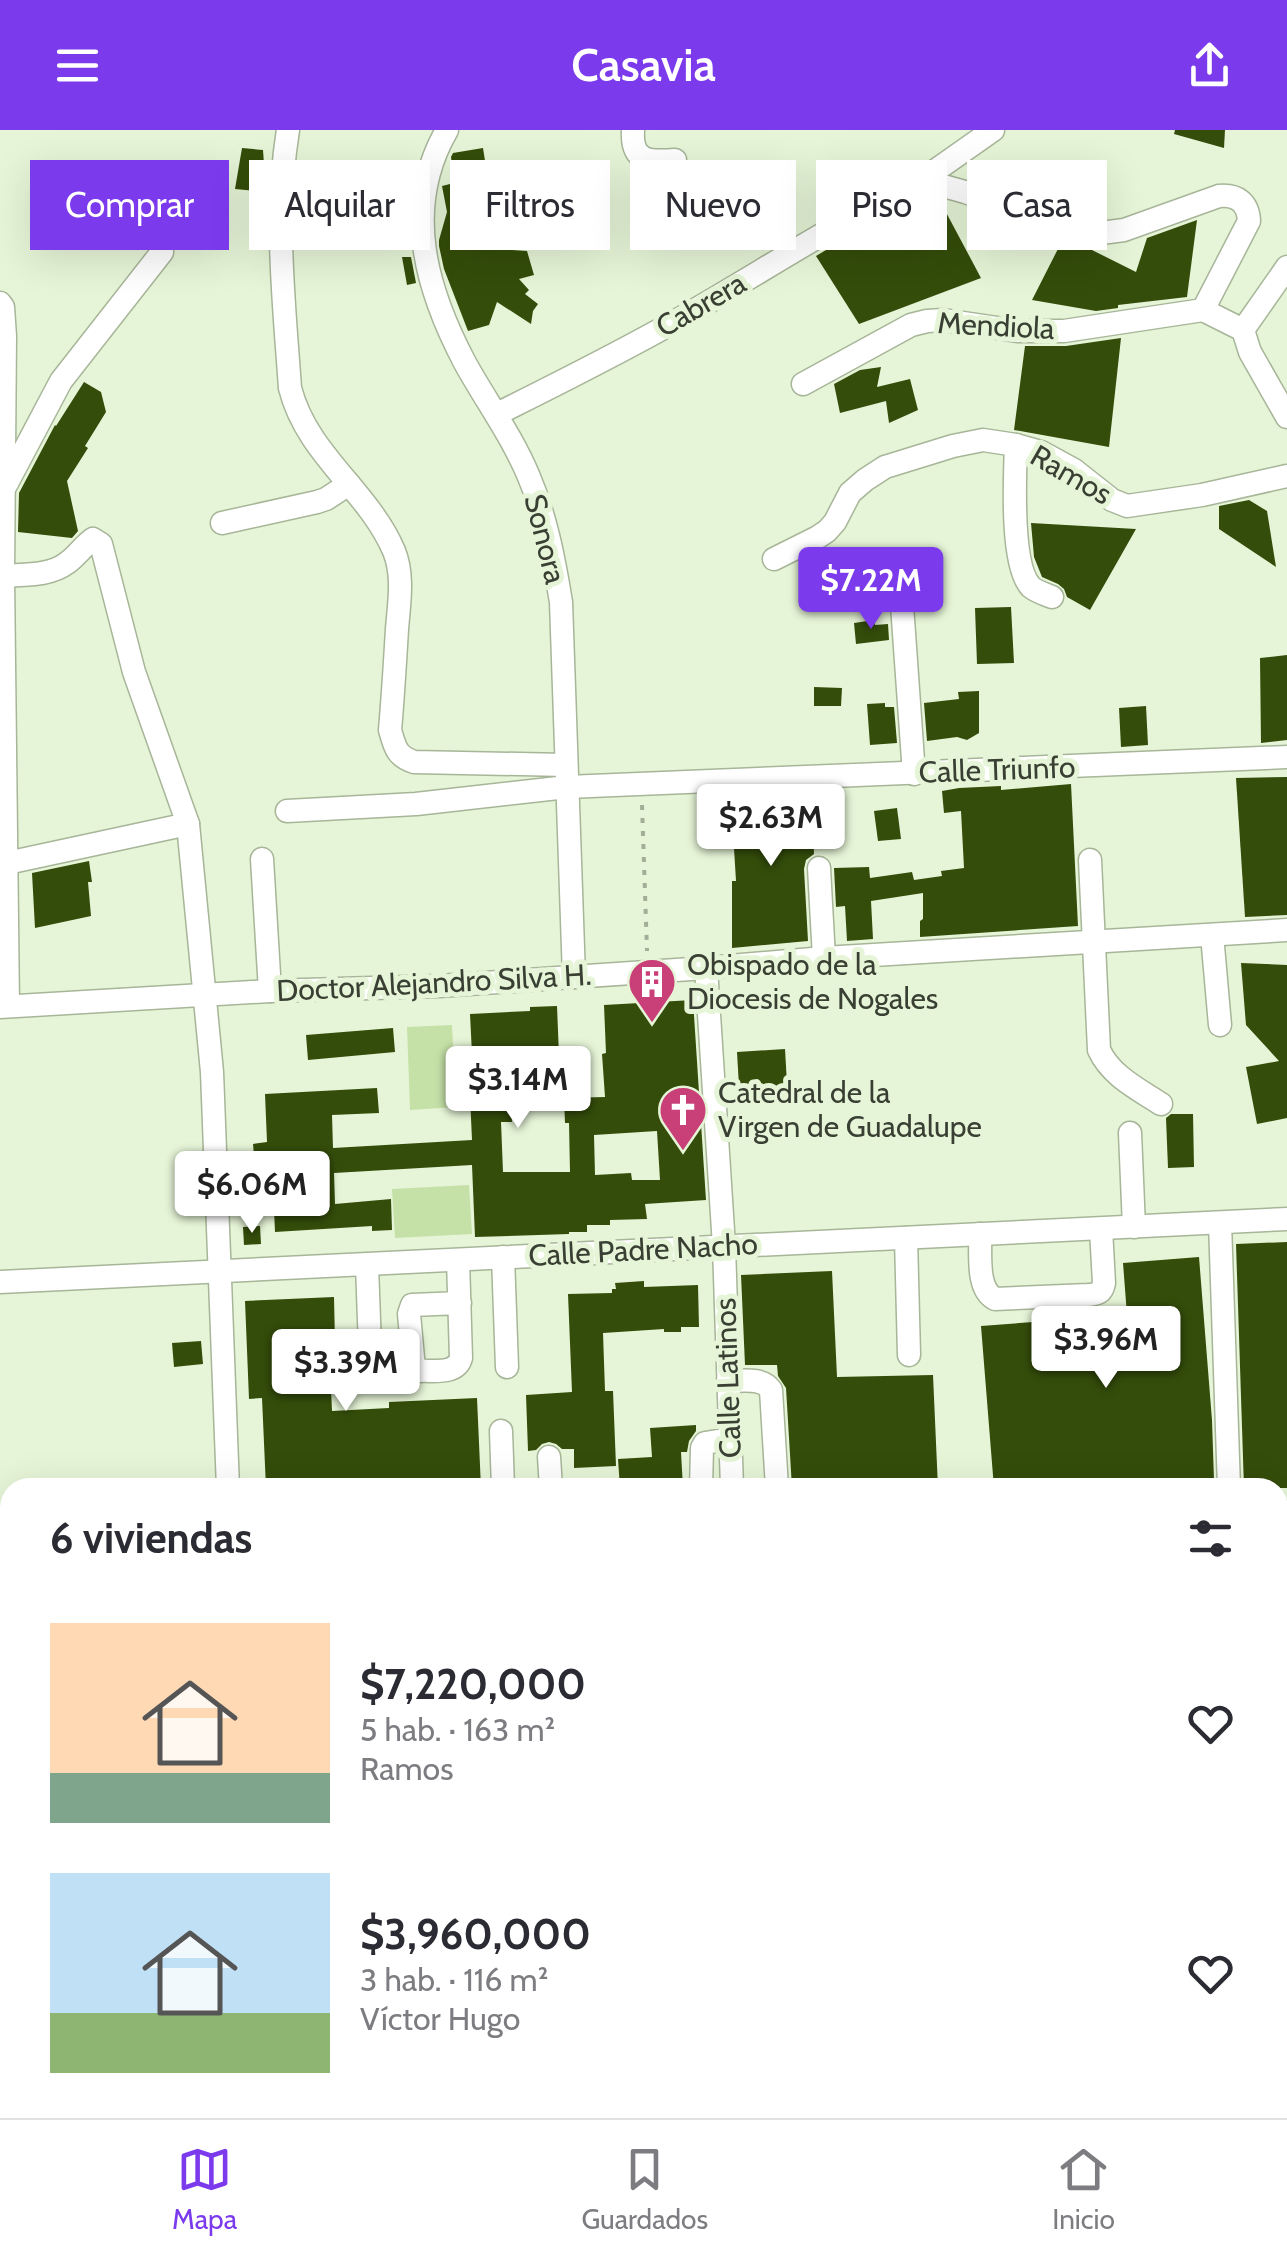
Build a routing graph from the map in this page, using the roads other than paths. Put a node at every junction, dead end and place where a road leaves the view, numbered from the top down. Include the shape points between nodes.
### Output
1 (288, 130) edge
2 (446, 130) edge
3 (633, 130) edge
4 (993, 130) edge
5 (645, 160) edge
6 (947, 162) edge
7 (947, 187) edge
8 (816, 237) edge
9 (162, 252) dead end
10 (1287, 267) edge
11 (0, 303) edge
12 (1203, 310) junction
13 (1242, 330) junction
14 (803, 384) dead end
15 (497, 414) junction
16 (1287, 417) edge
17 (1016, 444) junction
18 (1287, 476) edge
19 (348, 484) junction
20 (4, 488) junction
21 (222, 522) dead end
22 (774, 559) dead end
23 (1, 576) edge
24 (901, 591) dead end
25 (1052, 597) dead end
26 (1287, 758) edge
27 (914, 774) junction
28 (566, 776) junction
29 (287, 811) dead end
30 (188, 824) junction
31 (262, 859) dead end
32 (1090, 860) dead end
33 (7, 863) junction
34 (819, 868) dead end
35 (1287, 930) edge
36 (1212, 935) junction
37 (1092, 943) junction
38 (824, 958) junction
39 (706, 968) junction
40 (574, 977) junction
41 (270, 990) junction
42 (204, 994) junction
43 (4, 1006) edge
44 (1220, 1025) dead end
45 (1162, 1104) dead end
46 (1130, 1133) dead end
47 (1287, 1219) edge
48 (1220, 1223) junction
49 (1134, 1227) junction
50 (1102, 1228) junction
51 (980, 1234) junction
52 (906, 1238) junction
53 (724, 1246) junction
54 (504, 1258) junction
55 (458, 1260) junction
56 (367, 1264) junction
57 (220, 1272) junction
58 (0, 1282) edge
59 (460, 1303) dead end
60 (909, 1356) dead end
61 (507, 1367) dead end
62 (371, 1376) dead end
63 (728, 1381) junction
64 (501, 1432) dead end
65 (730, 1439) junction
66 (549, 1456) dead end
67 (228, 1478) edge
68 (503, 1478) edge
69 (550, 1478) edge
70 (701, 1478) edge
71 (732, 1478) edge
72 (776, 1478) edge
73 (1230, 1478) edge

1 - 19 street via 280,243 290,388 304,427
2 - 15 street, Sonora via 421,209 423,248 448,328
3 - 5 street via 636,154
4 - 6 street, Cabrera
7 - 12 street via 1101,233 1219,196 1237,198 1249,221
8 - 15 street, Cabrera via 671,324
9 - 20 street via 61,381
10 - 13 street
11 - 20 street
12 - 13 street
12 - 14 street, Mendiola via 1064,331 927,320
13 - 16 street
15 - 28 street, Sonora via 528,475 553,551 561,602
17 - 18 street, Ramos via 1074,470 1128,506
17 - 22 street, Ramos via 983,440 885,467 850,493 827,531
17 - 25 street via 1018,554 1033,590
19 - 21 street via 317,502
19 - 28 street via 396,555 390,730 402,758
20 - 23 street
23 - 30 street via 53,571 93,539 101,544 134,672
23 - 33 street
24 - 27 street
26 - 27 street, Calle Triunfo
27 - 28 street, Calle Triunfo via 641,786
28 - 29 street, Calle Triunfo via 416,804
28 - 40 street, Sonora
30 - 33 street
30 - 42 street
31 - 41 street
32 - 37 street
33 - 43 street
34 - 38 street
35 - 36 street, Doctor Alejandro Silva H.
36 - 37 street, Doctor Alejandro Silva H.
36 - 44 street
37 - 38 street, Doctor Alejandro Silva H.
37 - 45 street via 1099,1050 1114,1073
38 - 39 street, Doctor Alejandro Silva H.
39 - 40 street, Doctor Alejandro Silva H.
39 - 53 street, Calle Latinos
40 - 41 street, Doctor Alejandro Silva H.
41 - 42 street, Doctor Alejandro Silva H.
42 - 43 street, Doctor Alejandro Silva H.
42 - 57 street
46 - 49 street
47 - 48 street, Calle Padre Nacho
48 - 49 street, Calle Padre Nacho
48 - 73 street
49 - 50 street, Calle Padre Nacho
50 - 51 street, Calle Padre Nacho
50 - 51 street via 1104,1283 1088,1296 989,1296
51 - 52 street, Calle Padre Nacho
52 - 53 street, Calle Padre Nacho
52 - 60 street
53 - 54 street, Calle Padre Nacho
53 - 63 street, Calle Latinos
54 - 55 street, Calle Padre Nacho
54 - 61 street
55 - 56 street, Calle Padre Nacho
55 - 59 street
56 - 57 street, Calle Padre Nacho
56 - 62 street
57 - 58 street, Calle Padre Nacho
57 - 67 street
63 - 65 street, Calle Latinos
63 - 72 street via 760,1382 771,1390
64 - 68 street
65 - 70 street via 705,1442
65 - 71 street, Calle Latinos
66 - 69 street

